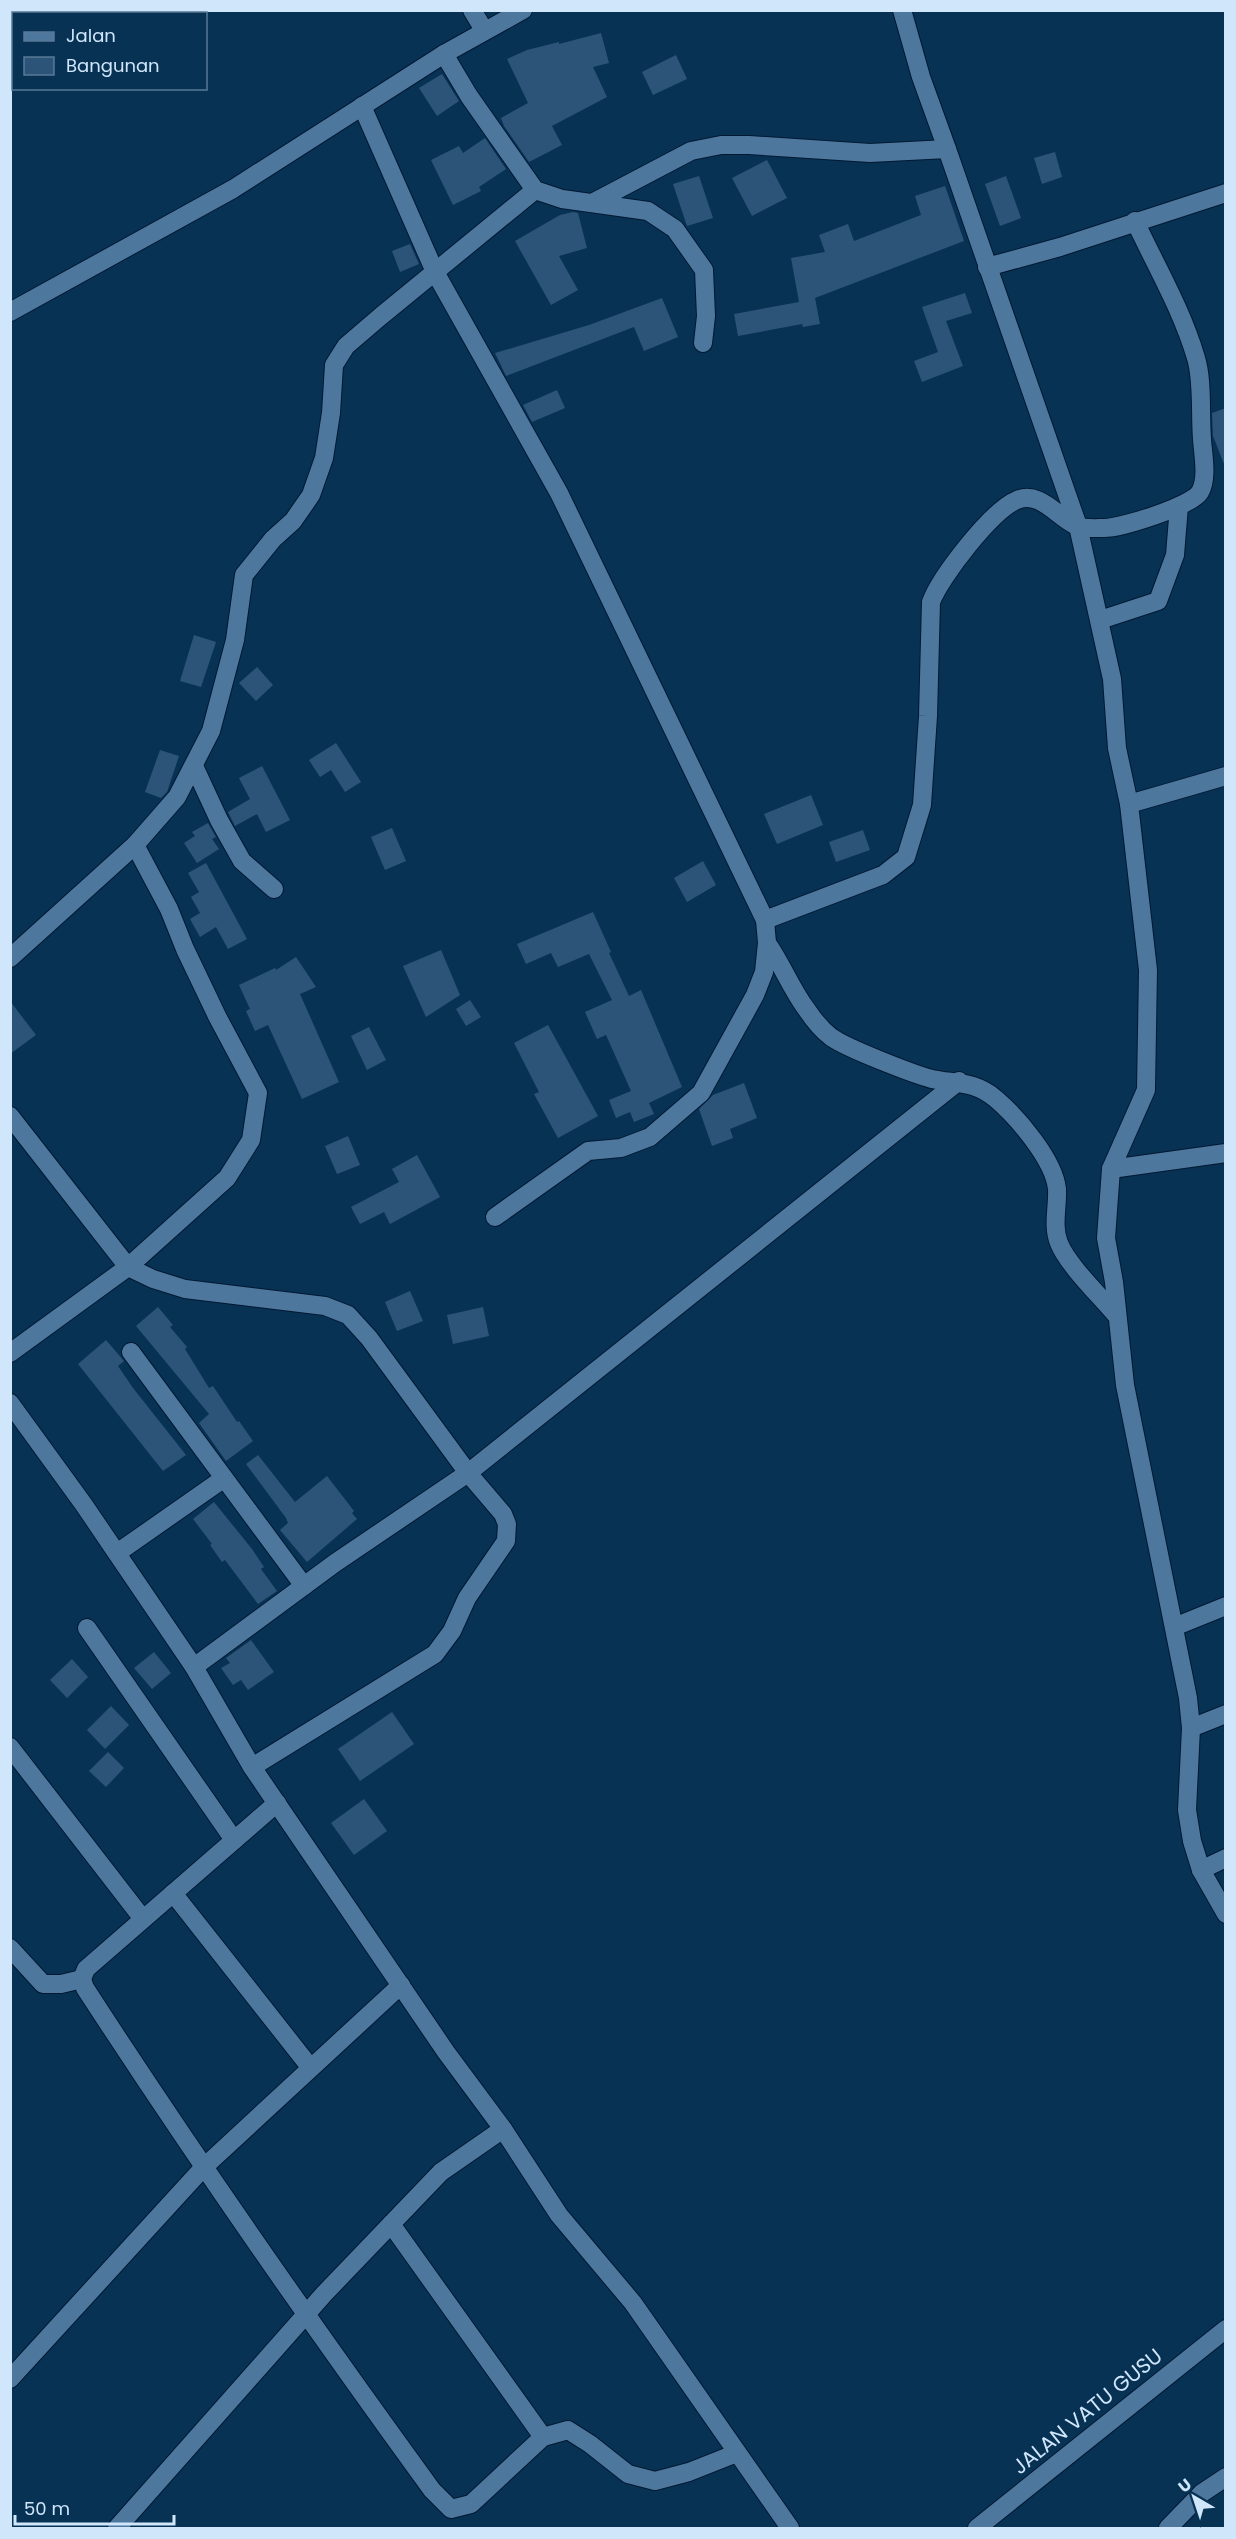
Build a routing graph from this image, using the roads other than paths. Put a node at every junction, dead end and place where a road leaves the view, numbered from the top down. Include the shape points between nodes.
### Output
1 (472, 10) edge
2 (523, 10) edge
3 (902, 10) edge
4 (484, 30) junction
5 (444, 54) junction
6 (362, 106) junction
7 (947, 149) junction
8 (535, 190) junction
9 (1226, 193) edge
10 (594, 202) junction
11 (1135, 221) junction
12 (987, 267) junction
13 (435, 272) junction
14 (10, 312) edge
15 (703, 343) dead end
16 (1179, 506) junction
17 (1078, 526) junction
18 (1100, 620) junction
19 (194, 766) junction
20 (1226, 776) edge
21 (1129, 804) junction
22 (135, 845) junction
23 (273, 890) dead end
24 (765, 921) junction
25 (767, 943) junction
26 (10, 958) edge
27 (959, 1081) junction
28 (10, 1116) edge
29 (1226, 1153) edge
30 (1111, 1169) junction
31 (495, 1216) dead end
32 (128, 1267) junction
33 (1116, 1315) junction
34 (131, 1352) dead end
35 (10, 1353) edge
36 (13, 1412) edge
37 (468, 1473) junction
38 (223, 1479) junction
39 (117, 1553) junction
40 (304, 1586) junction
41 (1226, 1606) edge
42 (1174, 1627) junction
43 (87, 1628) dead end
44 (194, 1667) junction
45 (1226, 1714) edge
46 (1191, 1728) junction
47 (10, 1747) edge
48 (252, 1767) junction
49 (277, 1803) junction
50 (234, 1840) junction
51 (1226, 1858) edge
52 (1201, 1869) junction
53 (173, 1893) junction
54 (1226, 1914) edge
55 (143, 1919) junction
56 (10, 1948) edge
57 (82, 1979) junction
58 (401, 1985) junction
59 (310, 2067) junction
60 (503, 2129) junction
61 (203, 2168) junction
62 (391, 2224) junction
63 (305, 2316) junction
64 (1226, 2329) edge
65 (10, 2379) edge
66 (543, 2437) junction
67 (737, 2453) junction
68 (1226, 2477) edge
69 (117, 2529) edge
70 (790, 2529) edge
71 (977, 2529) edge
72 (1168, 2529) edge

1 - 4 street
2 - 4 street
3 - 7 street
4 - 5 street
5 - 6 street
5 - 8 street via 475,106
6 - 13 street
6 - 14 street via 233,189
7 - 10 street via 870,153 721,145 691,151
7 - 12 street
8 - 10 street via 562,199
8 - 13 street
9 - 11 street
10 - 15 street via 648,211 675,229 704,270
11 - 12 street
11 - 16 street via 1180,317 1201,382 1204,483 1199,495
12 - 17 street
13 - 19 street via 346,346 334,365 331,413 321,467 311,495 293,522 244,574 225,682 211,731
13 - 24 street via 559,493
16 - 17 street via 1115,527
16 - 18 street via 1175,555 1158,602
17 - 18 street
17 - 24 street via 1037,499 1019,499 993,518 953,565 931,602 921,805 906,856 884,874
18 - 21 street via 1112,679 1117,748
19 - 22 street via 177,797
19 - 23 street via 242,861
20 - 21 street
21 - 30 street via 1148,970 1146,1090
22 - 26 street
22 - 32 street via 258,1093 251,1140 227,1179
24 - 25 street
25 - 27 street via 806,1009 832,1038 932,1079
25 - 31 street via 764,972 755,995 701,1093 650,1137 621,1148 588,1151
27 - 33 street via 995,1099 1037,1146 1057,1188 1059,1244
27 - 37 street
28 - 32 street
29 - 30 street
30 - 33 street via 1106,1238
32 - 35 street
32 - 37 street via 153,1280 185,1289 312,1303 348,1315
33 - 42 street via 1125,1385
34 - 38 street
36 - 39 street
37 - 40 street
37 - 48 street via 503,1515 506,1541 467,1598 452,1631 435,1654
38 - 39 street
38 - 40 street
39 - 44 street
40 - 44 street
41 - 42 street
42 - 46 street
43 - 50 street
44 - 48 street
45 - 46 street
46 - 52 street via 1187,1810 1191,1841
47 - 55 street
48 - 49 street
49 - 50 street
49 - 58 street
50 - 53 street
51 - 52 street
52 - 54 street
53 - 55 street
53 - 59 street
55 - 57 street via 86,1969
56 - 57 street via 43,1984
57 - 61 street
58 - 59 street
58 - 60 street
59 - 61 street
60 - 62 street via 441,2172
60 - 67 street via 559,2215 633,2303
61 - 63 street
61 - 65 street
62 - 63 street
62 - 66 street
63 - 66 street via 432,2490 451,2509 471,2504
63 - 69 street
64 - 71 street, JALAN VATU GUSU
66 - 67 street via 568,2430 628,2474 655,2481
67 - 70 street
68 - 72 street via 1202,2493

